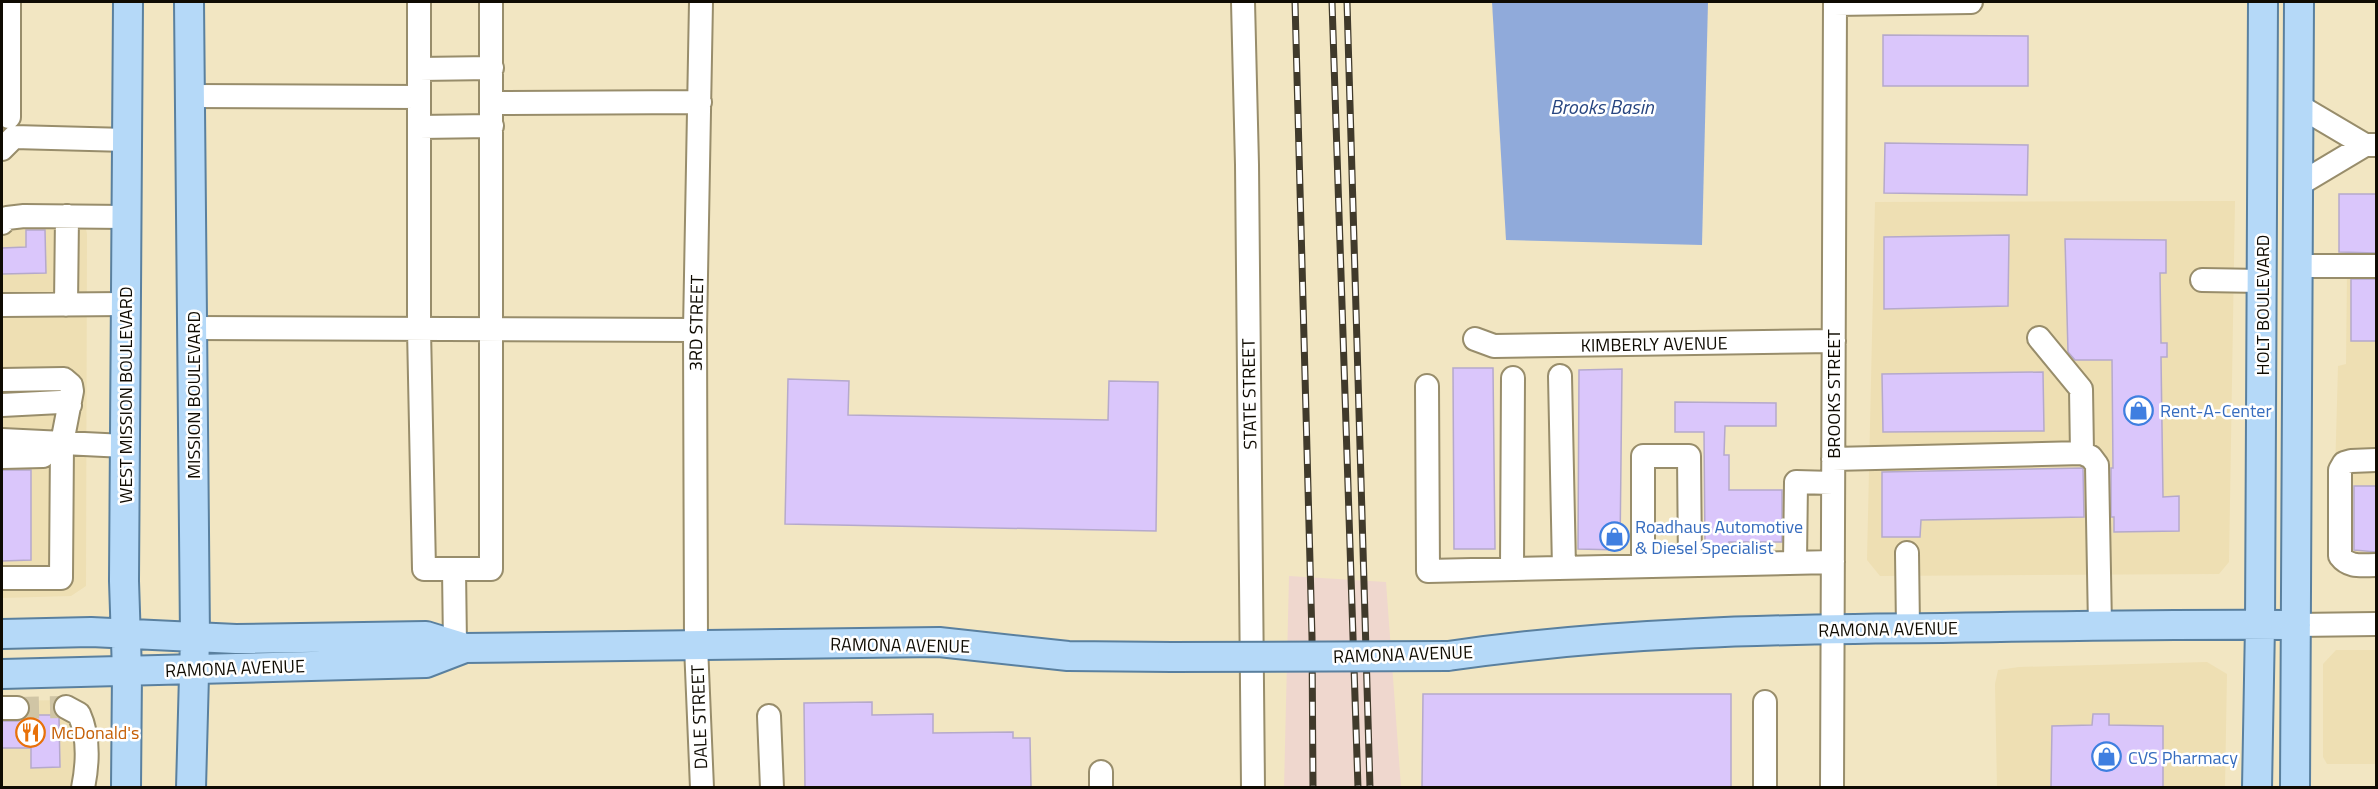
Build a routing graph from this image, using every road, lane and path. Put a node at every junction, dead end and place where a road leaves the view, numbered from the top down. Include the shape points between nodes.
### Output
1 (9, 2) edge
2 (128, 2) edge
3 (189, 2) edge
4 (419, 2) edge
5 (491, 2) edge
6 (702, 2) edge
7 (1243, 2) edge
8 (1971, 2) edge
9 (2263, 2) edge
10 (2299, 2) edge
11 (1835, 3) edge
12 (5, 47) edge
13 (492, 68) junction
14 (419, 69) junction
15 (190, 96) junction
16 (419, 97) junction
17 (700, 102) junction
18 (492, 103) junction
19 (2299, 106) junction
20 (9, 117) dead end
21 (492, 126) junction
22 (419, 127) junction
23 (127, 141) junction
24 (2371, 145) edge
25 (2, 149) edge
26 (2298, 185) junction
27 (67, 216) junction
28 (126, 217) junction
29 (2, 223) edge
30 (2298, 266) junction
31 (2376, 266) edge
32 (2202, 280) dead end
33 (2262, 281) junction
34 (125, 304) junction
35 (2, 305) edge
36 (66, 305) junction
37 (193, 328) junction
38 (419, 330) junction
39 (695, 330) junction
40 (492, 331) junction
41 (2039, 338) dead end
42 (1475, 339) dead end
43 (1834, 341) junction
44 (1560, 376) dead end
45 (1513, 378) dead end
46 (2, 380) edge
47 (1428, 386) dead end
48 (2, 405) edge
49 (70, 405) junction
50 (2, 440) edge
51 (124, 446) junction
52 (62, 450) junction
53 (2082, 453) junction
54 (2, 457) edge
55 (1833, 459) junction
56 (2376, 460) edge
57 (1833, 483) junction
58 (1908, 553) dead end
59 (1795, 562) junction
60 (1833, 562) junction
61 (1690, 565) junction
62 (2376, 565) edge
63 (1643, 566) junction
64 (1564, 568) junction
65 (454, 569) junction
66 (1512, 569) junction
67 (2, 578) edge
68 (2376, 624) edge
69 (2260, 625) junction
70 (2296, 625) junction
71 (2100, 626) junction
72 (1908, 628) junction
73 (1832, 629) junction
74 (126, 633) junction
75 (2, 634) edge
76 (195, 637) junction
77 (696, 645) junction
78 (460, 646) junction
79 (194, 668) junction
80 (127, 672) junction
81 (2, 674) edge
82 (1765, 702) dead end
83 (66, 707) dead end
84 (769, 716) dead end
85 (83, 788) edge
86 (126, 788) edge
87 (191, 788) edge
88 (702, 788) edge
89 (772, 788) edge
90 (1253, 788) edge
91 (1765, 788) edge
92 (1832, 788) edge
93 (2257, 788) edge
94 (2295, 788) edge

1 - 12 street
2 - 23 main road, WEST MISSION BOULEVARD
3 - 15 main road, MISSION BOULEVARD
4 - 14 street
5 - 13 street
6 - 17 street, 3RD STREET
7 - 90 street, STATE STREET
8 - 11 street
9 - 33 main road, HOLT BOULEVARD
10 - 19 main road, HOLT BOULEVARD
11 - 43 street, BROOKS STREET
12 - 20 street
13 - 14 street
13 - 18 street
14 - 16 street
15 - 16 street
15 - 37 main road, MISSION BOULEVARD
16 - 22 street
17 - 18 street
17 - 39 street, 3RD STREET
18 - 21 street
19 - 24 street
19 - 26 main road, HOLT BOULEVARD
21 - 22 street
21 - 40 street
22 - 38 street
23 - 25 street via 14,137
23 - 28 main road, WEST MISSION BOULEVARD
24 - 26 street
26 - 30 main road, HOLT BOULEVARD
27 - 28 street
27 - 29 street via 24,216 7,218
27 - 36 street
28 - 34 main road, WEST MISSION BOULEVARD
30 - 31 street
30 - 70 main road, HOLT BOULEVARD
32 - 33 street
33 - 69 main road, HOLT BOULEVARD
34 - 36 street
34 - 51 main road, WEST MISSION BOULEVARD
35 - 36 street
37 - 38 street
37 - 76 main road, MISSION BOULEVARD
38 - 40 street
38 - 65 street via 424,569
39 - 40 street
39 - 77 street, 3RD STREET
40 - 65 street via 491,569
41 - 53 street via 2081,389
42 - 43 street, KIMBERLY AVENUE via 1494,346
43 - 55 street, BROOKS STREET
44 - 64 street
45 - 66 street
46 - 49 street via 64,379 71,385
47 - 66 street via 1428,571
48 - 49 street
49 - 52 street
50 - 52 street
51 - 52 street
51 - 74 main road, WEST MISSION BOULEVARD
52 - 54 street
52 - 67 street via 61,578
53 - 55 street
53 - 71 street via 2097,465
55 - 57 street, BROOKS STREET
56 - 62 street via 2351,461 2340,470 2340,556 2352,566
57 - 59 street via 1796,482
57 - 60 street, BROOKS STREET
58 - 72 street
59 - 60 street
59 - 61 street
60 - 73 street, BROOKS STREET
61 - 63 street
61 - 63 street via 1689,456 1643,456
63 - 64 street
64 - 66 street
65 - 78 street
68 - 70 street, RAMONA AVENUE
69 - 70 main road, RAMONA AVENUE
69 - 71 main road, RAMONA AVENUE
69 - 93 main road, HOLT BOULEVARD
70 - 94 main road, HOLT BOULEVARD
71 - 72 main road, RAMONA AVENUE
72 - 73 main road, RAMONA AVENUE
73 - 77 main road, RAMONA AVENUE, bridge via 1653,636 1518,646 1448,656 1068,656 939,642
73 - 92 street, BROOKS STREET
74 - 75 main road, RAMONA AVENUE
74 - 76 main road, RAMONA AVENUE
74 - 80 main road, WEST MISSION BOULEVARD
76 - 78 main road, RAMONA AVENUE via 426,636
76 - 79 main road, MISSION BOULEVARD
77 - 78 main road, RAMONA AVENUE
77 - 88 street, DALE STREET
78 - 79 main road, RAMONA AVENUE via 426,663
79 - 80 main road, RAMONA AVENUE
79 - 87 main road, MISSION BOULEVARD
80 - 81 main road, RAMONA AVENUE
80 - 86 main road, WEST MISSION BOULEVARD
82 - 91 street
83 - 85 street via 80,714 85,726
84 - 89 street

